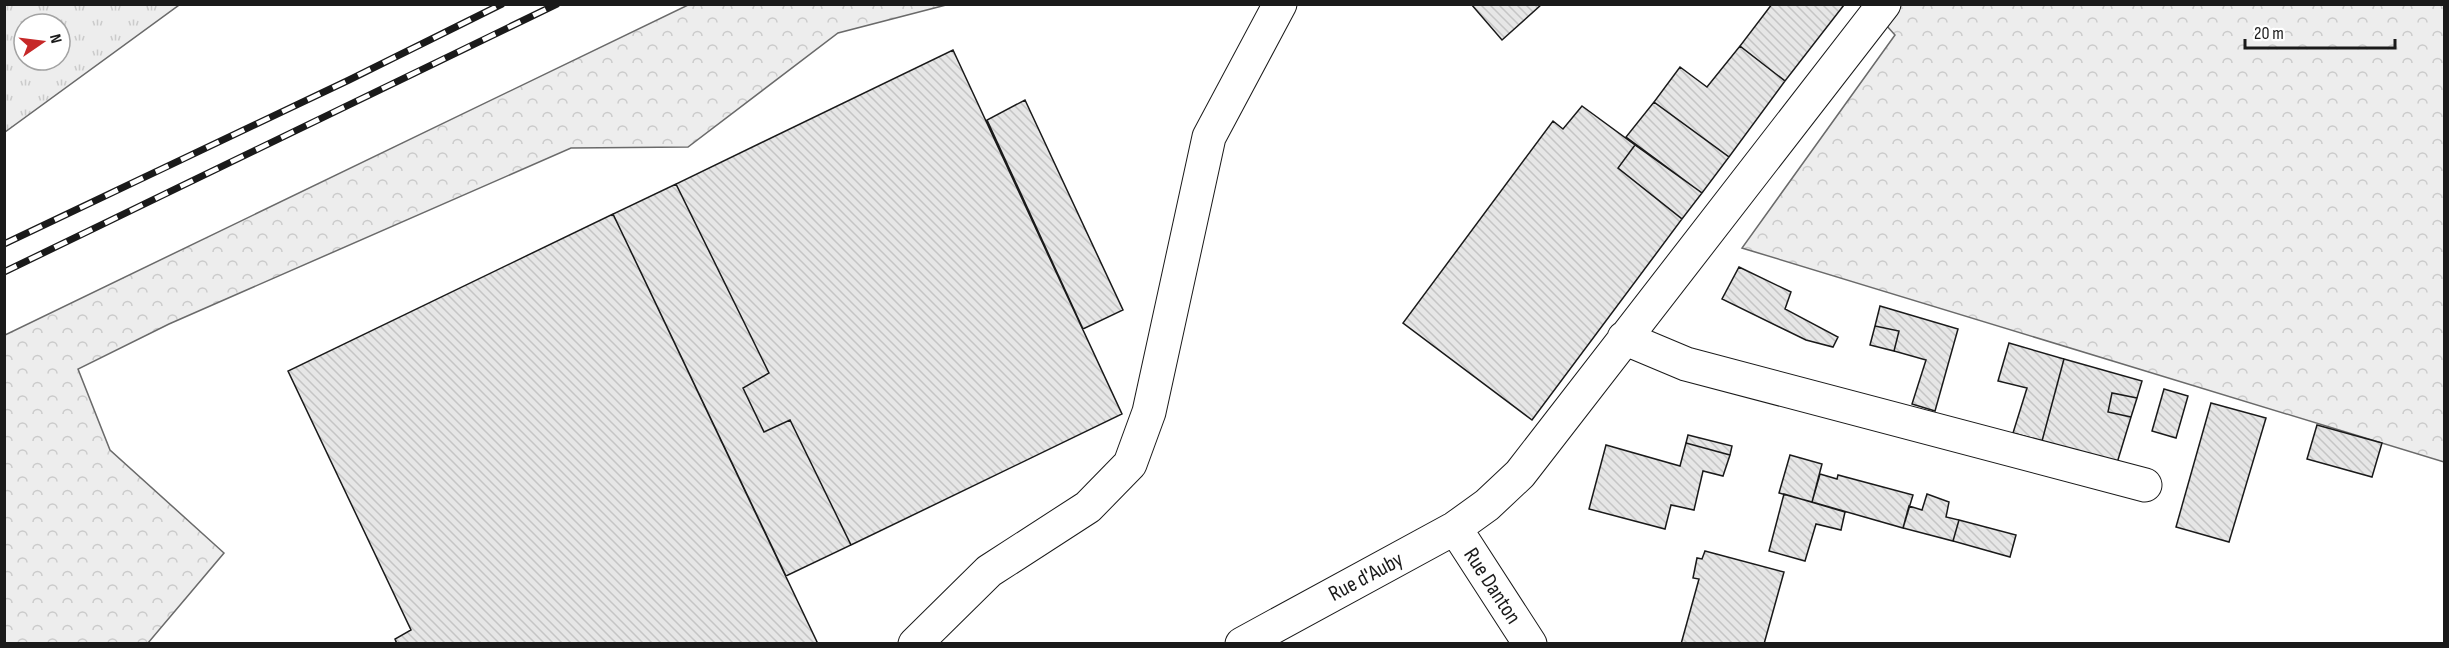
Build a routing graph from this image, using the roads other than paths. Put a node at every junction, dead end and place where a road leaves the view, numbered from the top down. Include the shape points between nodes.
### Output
1 (1280, 4) edge
2 (1884, 4) edge
3 (1624, 338) junction
4 (2145, 485) dead end
5 (1455, 528) junction
6 (915, 644) edge
7 (1242, 644) edge
8 (1530, 644) edge

1 - 6 street via 1209,137 1149,412 1130,464 1088,507 989,571
2 - 3 street, Rue d'Auby
3 - 4 street via 1686,364
3 - 5 street, Rue d'Auby via 1520,474
5 - 7 street, Rue d'Auby
5 - 8 street, Rue Danton

